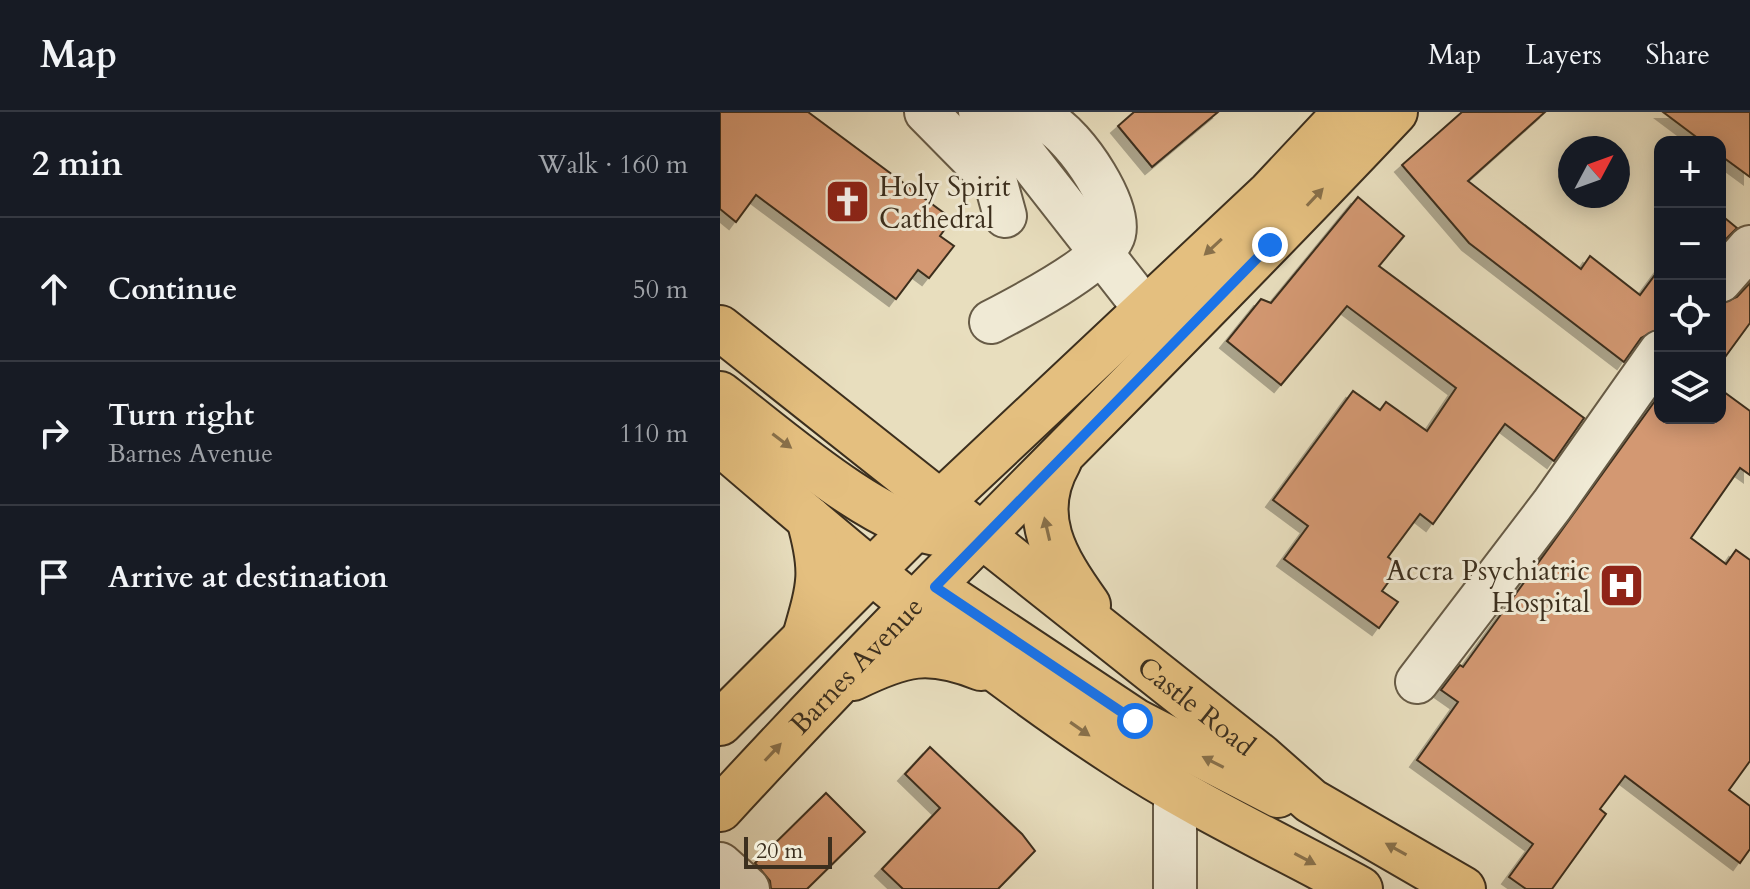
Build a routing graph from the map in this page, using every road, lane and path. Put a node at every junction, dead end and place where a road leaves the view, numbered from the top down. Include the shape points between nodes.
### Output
1 (926, 112) edge
2 (1346, 112) edge
3 (1395, 112) edge
4 (987, 119) edge
5 (1005, 216) dead end
6 (1750, 247) edge
7 (1101, 254) junction
8 (1721, 280) edge
9 (1146, 310) junction
10 (991, 322) dead end
11 (720, 328) edge
12 (1654, 360) edge
13 (720, 394) edge
14 (1015, 435) junction
15 (720, 443) edge
16 (1064, 452) junction
17 (889, 460) junction
18 (809, 519) junction
19 (931, 522) junction
20 (981, 537) junction
21 (873, 571) junction
22 (923, 592) junction
23 (805, 639) junction
24 (1116, 642) junction
25 (1017, 682) junction
26 (1417, 682) dead end
27 (830, 690) junction
28 (720, 723) edge
29 (1175, 789) junction
30 (1311, 801) junction
31 (720, 809) edge
32 (720, 864) edge
33 (748, 889) edge
34 (1175, 889) edge
35 (1360, 889) edge
36 (1463, 889) edge

1 - 5 street via 996,183
2 -> 9 main road, Barnes Avenue via 1270,193
16 -> 3 main road, Barnes Avenue
4 - 7 street via 1016,116 1048,123 1074,144 1106,194 1116,224
6 - 8 street
7 - 9 street
7 - 10 street
9 - 14 main road, Barnes Avenue
11 - 17 main road, Castle Road
12 - 26 street
13 -> 19 main road via 815,466
14 - 17 main road via 975,459 949,465 922,468
14 - 19 main road, Barnes Avenue
15 - 18 main road
16 - 20 main road, Barnes Avenue
24 -> 16 main road via 1047,535 1045,493
17 - 19 main road, Castle Road
18 - 21 main road
18 - 23 main road via 820,557 821,585
19 - 20 main road, Castle Road
19 - 21 main road, Barnes Avenue
19 - 22 main road
20 - 22 main road, Barnes Avenue
20 - 24 main road, Castle Road
21 - 22 main road
21 - 23 main road, Barnes Avenue
22 - 25 main road
22 - 27 main road, Barnes Avenue
30 -> 22 main road via 1278,795 1135,721
23 - 28 main road, Barnes Avenue
24 - 30 main road, Castle Road
25 - 27 main road via 958,659 918,652
25 -> 29 main road via 1117,755
31 -> 27 main road, Barnes Avenue
29 - 34 street
29 -> 35 main road
36 -> 30 main road, Castle Road
32 - 33 street

